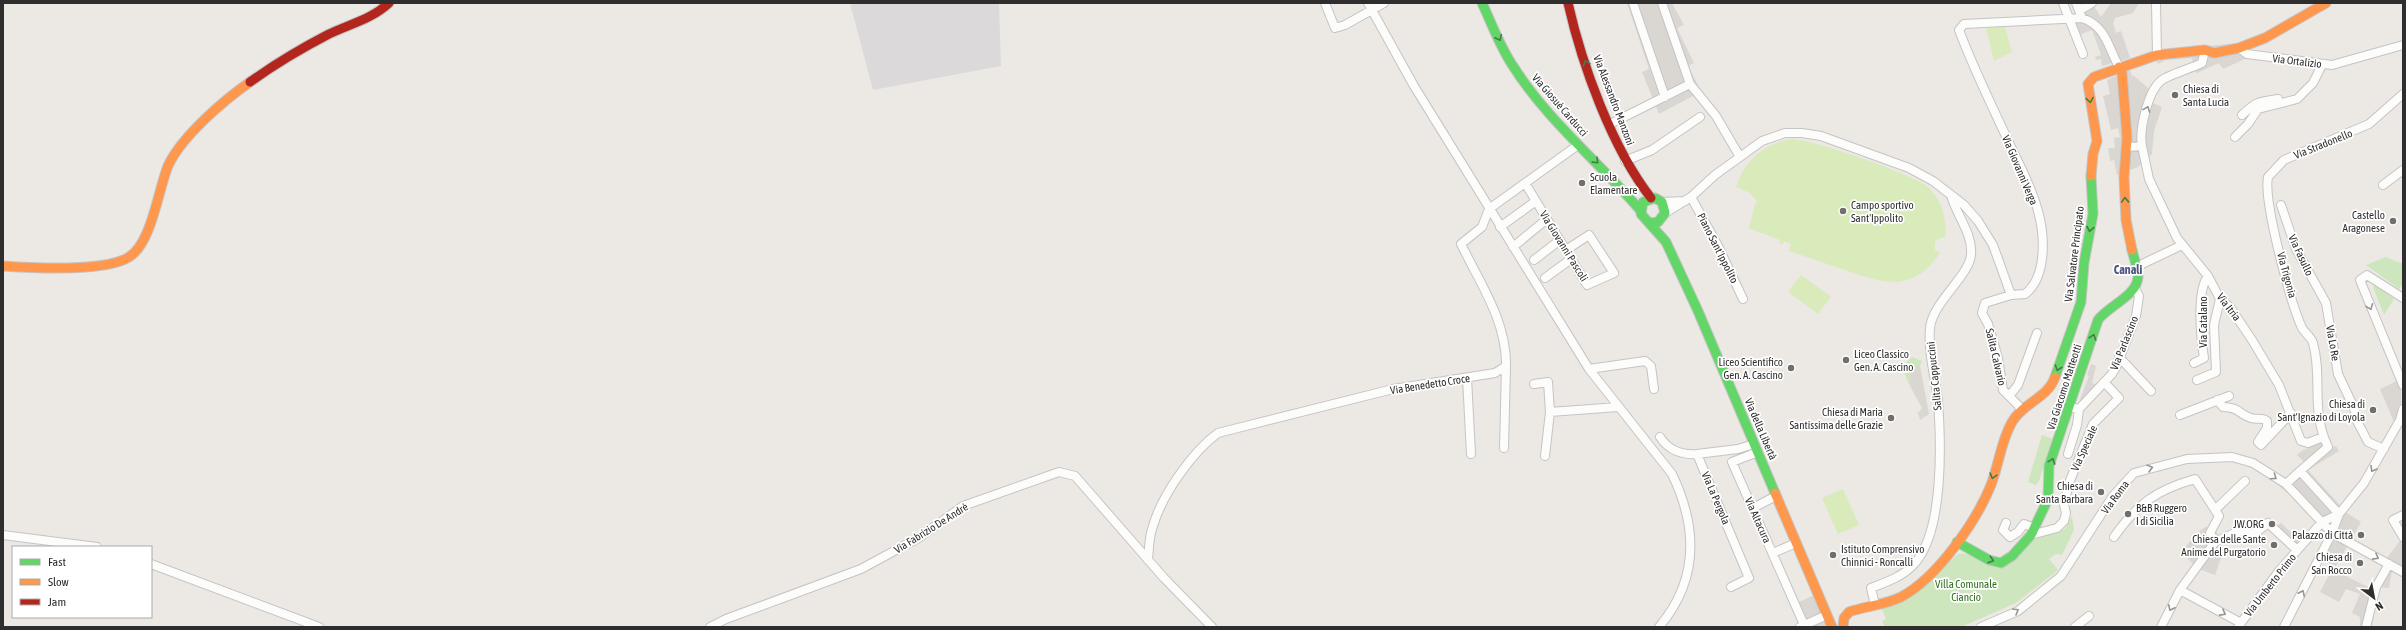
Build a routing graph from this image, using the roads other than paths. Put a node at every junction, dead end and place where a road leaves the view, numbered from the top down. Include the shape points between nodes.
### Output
1 (389, 3) edge
2 (1325, 3) edge
3 (1384, 3) edge
4 (1568, 3) edge
5 (1633, 3) edge
6 (1662, 3) edge
7 (2064, 3) edge
8 (2092, 3) edge
9 (2156, 3) edge
10 (2326, 3) edge
11 (1481, 4) edge
12 (1370, 7) edge
13 (2079, 10) edge
14 (2070, 17) junction
15 (2403, 45) edge
16 (2239, 48) junction
17 (2205, 50) junction
18 (2083, 54) dead end
19 (2157, 55) junction
20 (2322, 65) junction
21 (2119, 67) junction
22 (1690, 84) junction
23 (2305, 91) junction
24 (2403, 94) edge
25 (1665, 96) junction
26 (2242, 116) dead end
27 (1700, 117) dead end
28 (1610, 124) junction
29 (2235, 137) dead end
30 (1578, 145) junction
31 (2142, 146) junction
32 (2126, 147) junction
33 (1740, 158) junction
34 (1625, 161) junction
35 (2403, 170) edge
36 (1525, 183) junction
37 (2383, 185) dead end
38 (1951, 195) junction
39 (1651, 198) junction
40 (1688, 199) junction
41 (1536, 201) junction
42 (1662, 202) junction
43 (2282, 205) dead end
44 (2270, 206) joint
45 (1489, 209) junction
46 (1640, 210) junction
47 (1663, 216) junction
48 (1547, 219) junction
49 (1649, 223) junction
50 (1500, 227) junction
51 (1560, 240) junction
52 (1666, 242) junction
53 (2182, 245) junction
54 (1513, 247) junction
55 (1566, 250) junction
56 (1571, 259) junction
57 (1534, 260) dead end
58 (3, 266) edge
59 (2136, 266) junction
60 (2208, 276) junction
61 (1545, 278) dead end
62 (2134, 289) junction
63 (2011, 295) junction
64 (2403, 297) edge
65 (1743, 299) dead end
66 (2220, 299) junction
67 (2326, 303) joint
68 (2037, 333) dead end
69 (2119, 357) junction
70 (2204, 358) junction
71 (2217, 358) junction
72 (2194, 363) dead end
73 (1506, 366) junction
74 (1589, 369) junction
75 (1467, 378) junction
76 (2197, 380) dead end
77 (2104, 382) junction
78 (1534, 384) dead end
79 (2403, 385) edge
80 (1654, 389) dead end
81 (2151, 391) dead end
82 (2009, 396) junction
83 (2229, 396) dead end
84 (2217, 400) junction
85 (1618, 407) junction
86 (2069, 407) junction
87 (2079, 409) junction
88 (2403, 409) edge
89 (2021, 411) junction
90 (1550, 412) junction
91 (2291, 413) junction
92 (2180, 415) dead end
93 (1660, 438) dead end
94 (2324, 438) junction
95 (1504, 448) dead end
96 (1756, 448) junction
97 (2384, 449) junction
98 (1471, 454) dead end
99 (1697, 454) junction
100 (2068, 454) dead end
101 (1545, 456) dead end
102 (2302, 469) junction
103 (2245, 481) dead end
104 (2286, 484) junction
105 (1776, 496) junction
106 (1752, 508) junction
107 (2215, 510) junction
108 (2341, 511) junction
109 (2403, 516) edge
110 (2006, 523) dead end
111 (2321, 524) junction
112 (2033, 532) junction
113 (2332, 533) junction
114 (3, 535) edge
115 (2114, 536) dead end
116 (2403, 537) edge
117 (2218, 540) junction
118 (1957, 542) junction
119 (1796, 543) junction
120 (89, 546) edge
121 (2297, 550) junction
122 (1773, 553) junction
123 (1148, 560) junction
124 (152, 564) edge
125 (2389, 564) junction
126 (2403, 572) edge
127 (1731, 587) dead end
128 (2180, 590) junction
129 (1875, 605) junction
130 (1827, 615) junction
131 (2089, 616) dead end
132 (2240, 625) edge
133 (2287, 625) edge
134 (1802, 626) edge
135 (319, 627) edge
136 (710, 627) edge
137 (1212, 627) edge
138 (1659, 627) edge
139 (1832, 627) edge
140 (1844, 627) edge
141 (1981, 627) edge
142 (2075, 627) edge
143 (2161, 627) edge
144 (2366, 627) edge

1 - 58 main road via 358,22 292,55 245,86 200,125 169,164 143,239 131,257 112,264
2 - 12 street via 1335,28
3 - 12 street
28 -> 4 main road, Via Alessandro Manzoni via 1585,61
5 - 25 street
6 - 22 street
7 - 14 street
8 - 13 street
9 - 19 street
10 - 16 main road, Via Salvatore Principato via 2265,38
11 -> 30 main road, Via Giosuè Carducci via 1516,72
12 - 45 street via 1414,86
13 - 14 street
13 - 21 street via 2104,33
14 - 18 street
14 - 63 street, Via Giovanni Verga via 1964,24 1959,30 2029,183 2038,212 2042,248 2038,276 2032,289 2025,294
15 - 20 street, Via Ortalizio via 2344,63
16 - 17 main road, Via Salvatore Principato via 2214,53
16 - 20 street, Via Ortalizio via 2247,54
17 - 19 main road, Via Salvatore Principato
31 -> 17 street, Via Itria via 2140,136 2145,115 2158,84 2202,63
19 - 21 main road, Via Salvatore Principato
20 - 23 street via 2313,83
21 - 32 main road via 2122,73
21 -> 89 main road, Via Salvatore Principato via 2094,77 2088,84 2097,142 2093,154 2093,214 2084,263 2081,302 2054,381 2048,391
22 - 25 street
22 - 33 street via 1716,116
23 - 26 street via 2295,96 2254,103
23 - 29 street via 2297,99 2258,109
24 - 44 street, Via Stradonello via 2360,129 2304,150 2276,166 2267,183
25 - 28 street
27 - 34 street via 1652,150
28 - 34 main road, Via Alessandro Manzoni
30 - 36 street
30 -> 46 main road, Via Giosuè Carducci via 1612,177
31 - 32 street
31 - 53 street, Via Itria via 2149,179
59 -> 32 main road via 2126,220
33 - 38 street via 1773,136 1802,132 1820,136 1908,168 1933,181
33 - 40 street via 1715,175
34 - 39 main road, Via Alessandro Manzoni via 1642,190
35 - 37 street
36 - 41 street, Via Giovanni Pascoli
36 - 45 street
38 - 63 street via 1972,213 1993,245
38 - 129 street, Salita Cappuccini via 1954,208 1969,239 1971,256 1963,274 1947,291 1930,326 1929,343 1938,401 1938,494 1923,551 1908,570 1871,588
39 - 42 main road
39 - 46 main road via 1644,202
40 - 42 street
40 - 47 street
40 - 65 street, Piano Sant'Ippolito via 1718,246
41 - 48 street, Via Giovanni Pascoli
41 - 50 street
42 - 47 main road
43 - 67 street, Via Fasullo via 2296,249
44 - 94 street, Via Trigonia via 2298,316 2312,341 2319,426
45 - 50 street
45 - 73 street via 1482,227 1462,244 1494,311 1506,346
46 - 49 main road via 1642,218
47 - 49 main road
47 - 52 main road, Via della Libertà
48 - 51 street, Via Giovanni Pascoli
48 - 54 street
49 - 52 main road, Via della Libertà
50 - 54 street
51 - 55 street, Via Giovanni Pascoli
51 - 57 street
52 - 96 main road, Via della Libertà
53 - 59 street
53 - 60 street, Via Itria
54 - 74 street
55 - 56 street, Via Giovanni Pascoli
55 - 56 street, Via Giovanni Pascoli via 1589,235 1614,273 1587,285
56 - 61 street
59 - 62 main road via 2138,277
60 - 66 street, Via Itria
60 - 70 street, Via Catalano via 2203,287 2201,310
62 - 69 street, Via Parlascino via 2139,296 2136,316
86 -> 62 main road, Via Giacomo Matteotti via 2103,312
63 - 82 street, Salita Calvario via 1988,301 1982,309 1998,358 2003,390
64 -> 79 street via 2367,275 2360,282
66 - 71 street via 2214,325
66 - 91 street, Via Itria via 2230,307 2252,340 2279,385
67 - 97 street, Via Lo Re via 2338,374 2368,442
68 - 82 street via 2018,385
69 - 77 street, Via Parlascino via 2112,374
69 - 81 street
70 - 71 street
70 - 72 street, Via Catalano
71 - 76 street via 2216,372
73 - 75 street, Via Benedetto Croce via 1495,373
73 - 95 street
74 - 80 street via 1645,361 1651,366
74 - 85 street
75 - 98 street
75 - 123 street, Via Benedetto Croce via 1393,389 1218,434 1200,449 1160,506 1152,528
77 - 87 street, Via Parlascino
77 - 112 street, Via Speciale via 2119,398 2093,424 2069,483 2064,505 2066,518 2057,528
78 - 90 street via 1548,382
82 - 89 street, Salita Calvario
83 - 84 street
84 - 91 street via 2222,407 2236,408 2253,419 2262,418 2267,421 2267,428 2258,442 2261,445
84 - 92 street
85 - 90 street
85 - 138 street via 1672,474 1686,507 1691,533 1690,557 1683,589
86 - 87 street
112 -> 86 main road, Via Giacomo Matteotti via 2048,499 2049,466
87 - 100 street
88 - 97 street via 2400,420
89 -> 118 main road, Via Salvatore Principato via 2003,441 1990,486
90 - 101 street
91 - 94 street, Via Itria via 2304,443
93 - 99 street via 1674,450
94 - 102 street via 2328,447
96 - 99 street
96 - 105 main road, Via della Libertà
96 - 106 street, Via Altacura via 1732,462
97 -> 108 street via 2364,483
99 - 127 street, Via La Pergola via 1749,578
102 - 104 street
102 - 108 street
103 - 107 street
104 - 111 street, Via Roma
141 -> 104 street, Via Roma via 2018,611 2062,576 2113,496 2134,473 2187,459 2232,457 2253,463
105 - 106 street
105 - 119 main road, Via della Libertà
106 - 122 street, Via Altacura
107 - 115 street via 2195,479 2176,485 2145,501
107 - 117 street via 2219,516 2210,533
108 - 111 street
108 - 113 street
109 - 116 street via 2393,520
110 - 112 street via 2003,530 2010,537 2024,524
111 - 113 street, Via Roma
111 - 121 street, Via Umberto Primo
118 -> 112 main road, Via Giacomo Matteotti via 1989,560 2001,563 2012,556
113 -> 125 street, Via Roma
133 -> 113 street
114 - 120 street
117 - 121 street via 2239,532 2254,534 2268,522
117 - 128 street
118 - 129 main road, Via Salvatore Principato via 1935,569 1909,592
119 - 122 street
119 - 130 main road, Via della Libertà
121 - 132 street, Via Umberto Primo
122 - 134 street, Via Altacura
123 - 136 street, Via Fabrizio De Andrè via 1075,476 1059,472 963,506 920,537 861,569 726,618
123 - 137 street, Via Fabrizio De Andrè
124 - 135 street
125 - 126 street, Via Roma
125 - 144 street via 2376,587
128 -> 132 street
128 -> 143 street
129 - 140 main road, Via Salvatore Principato via 1849,612 1844,618
130 - 134 street
130 - 139 main road, Via della Libertà
131 - 142 street

